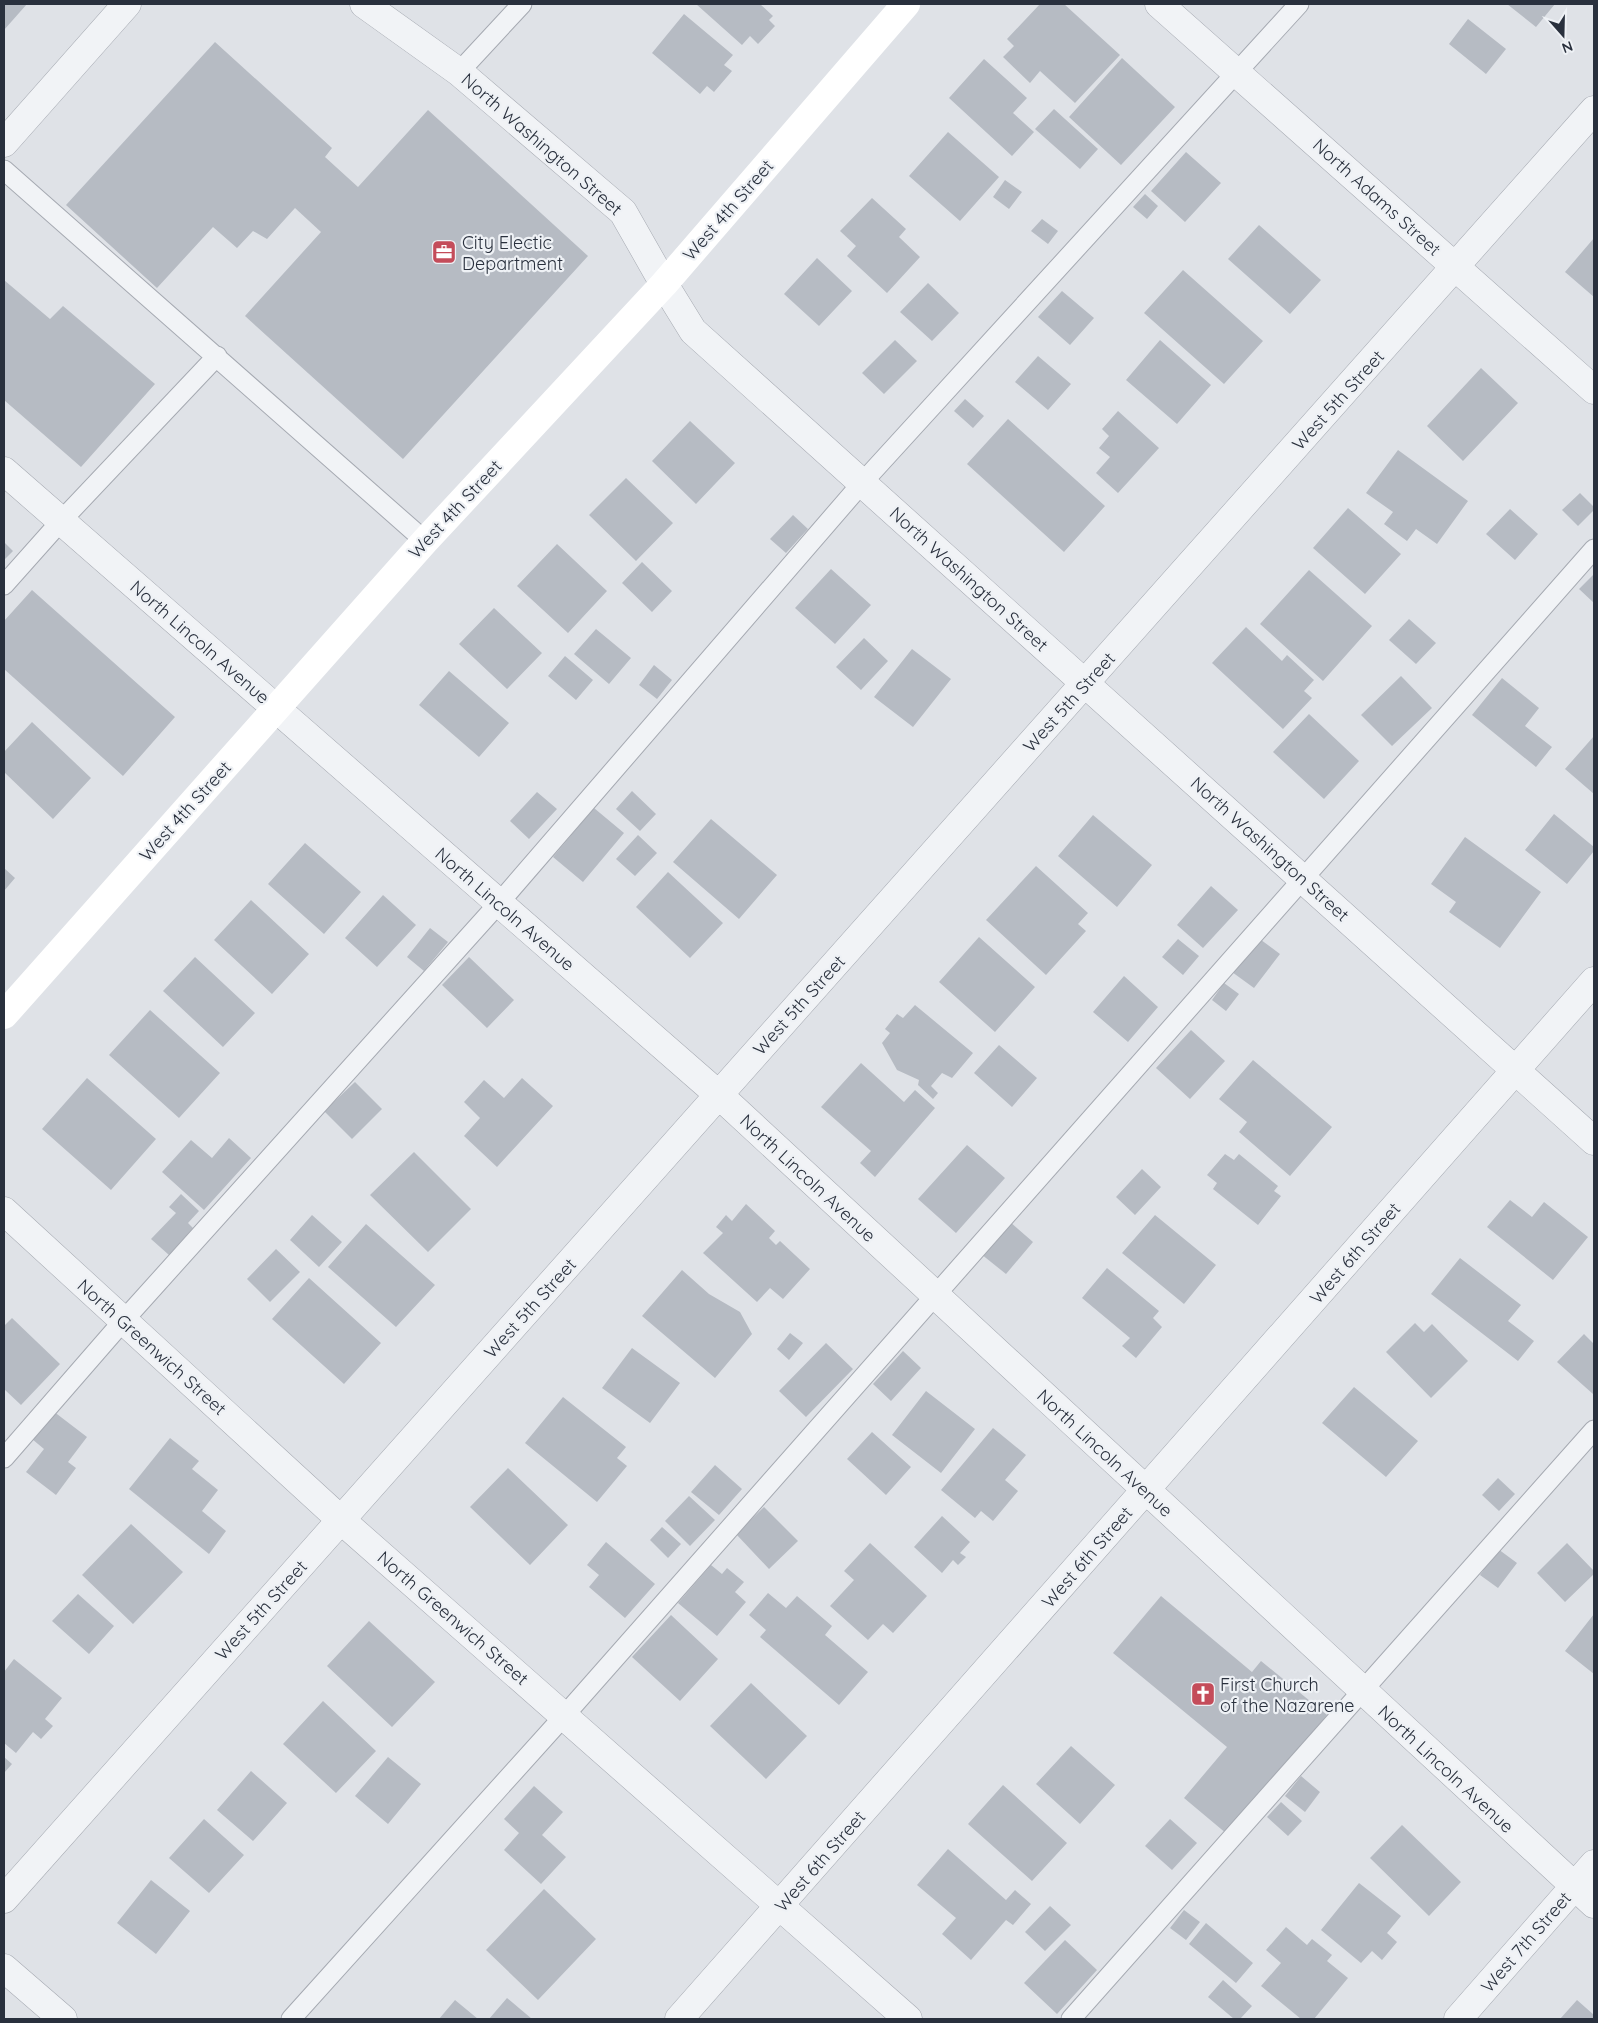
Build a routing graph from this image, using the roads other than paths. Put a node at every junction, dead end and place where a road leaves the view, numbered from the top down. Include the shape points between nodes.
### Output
1 (127, 4) edge
2 (364, 4) edge
3 (522, 4) edge
4 (906, 4) edge
5 (1159, 4) edge
6 (1299, 4) edge
7 (459, 72) junction
8 (1237, 73) junction
9 (1594, 110) edge
10 (4, 143) edge
11 (4, 170) edge
12 (1455, 267) junction
13 (664, 284) junction
14 (217, 356) junction
15 (1594, 390) edge
16 (4, 471) edge
17 (862, 483) junction
18 (61, 521) junction
19 (425, 541) junction
20 (1594, 549) edge
21 (4, 585) edge
22 (1085, 683) junction
23 (276, 709) junction
24 (1303, 879) junction
25 (499, 903) junction
26 (1594, 982) edge
27 (4, 1015) edge
28 (1516, 1070) junction
29 (719, 1096) junction
30 (1594, 1141) edge
31 (4, 1211) edge
32 (935, 1296) junction
33 (124, 1320) junction
34 (1594, 1430) edge
35 (4, 1458) edge
36 (1146, 1491) junction
37 (341, 1520) junction
38 (1362, 1691) junction
39 (564, 1716) junction
40 (1594, 1864) edge
41 (1584, 1896) edge
42 (4, 1899) edge
43 (780, 1906) junction
44 (4, 1968) edge
45 (62, 2019) edge
46 (291, 2019) edge
47 (679, 2019) edge
48 (908, 2019) edge
49 (1070, 2019) edge
50 (1458, 2019) edge

1 - 10 street
2 - 7 street, North Washington Street
3 - 7 lane
4 - 13 main road, West 4th Street
5 - 8 street, North Adams Street
6 - 8 lane
7 - 13 street, North Washington Street via 624,212
8 - 12 street, North Adams Street
8 - 17 lane
9 - 12 street, West 5th Street
11 - 14 lane
12 - 15 street, North Adams Street
12 - 22 street, West 5th Street
13 - 17 street, North Washington Street via 693,331
13 - 19 main road, West 4th Street
14 - 18 lane
14 - 19 lane
16 - 18 street, North Lincoln Avenue
17 - 22 street, North Washington Street
17 - 25 lane
18 - 21 lane
18 - 23 street, North Lincoln Avenue
19 - 23 main road, West 4th Street
20 - 24 lane
22 - 24 street, North Washington Street
22 - 29 street, West 5th Street
23 - 25 street, North Lincoln Avenue
23 - 27 main road, West 4th Street
24 - 28 street, North Washington Street
24 - 32 lane
25 - 29 street, North Lincoln Avenue
25 - 33 lane
26 - 28 street, West 6th Street
28 - 30 street, North Washington Street
28 - 36 street, West 6th Street
29 - 32 street, North Lincoln Avenue
29 - 37 street, West 5th Street
31 - 33 street, North Greenwich Street
32 - 36 street, North Lincoln Avenue
32 - 39 lane
33 - 35 lane
33 - 37 street, North Greenwich Street
34 - 38 lane
36 - 38 street, North Lincoln Avenue
36 - 43 street, West 6th Street
37 - 39 street, North Greenwich Street
37 - 42 street, West 5th Street
38 - 41 street, North Lincoln Avenue
38 - 49 lane
39 - 43 street, North Greenwich Street
39 - 46 lane
40 - 41 street, West 7th Street
41 - 50 street, West 7th Street
43 - 47 street, West 6th Street
43 - 48 street, North Greenwich Street
44 - 45 street

